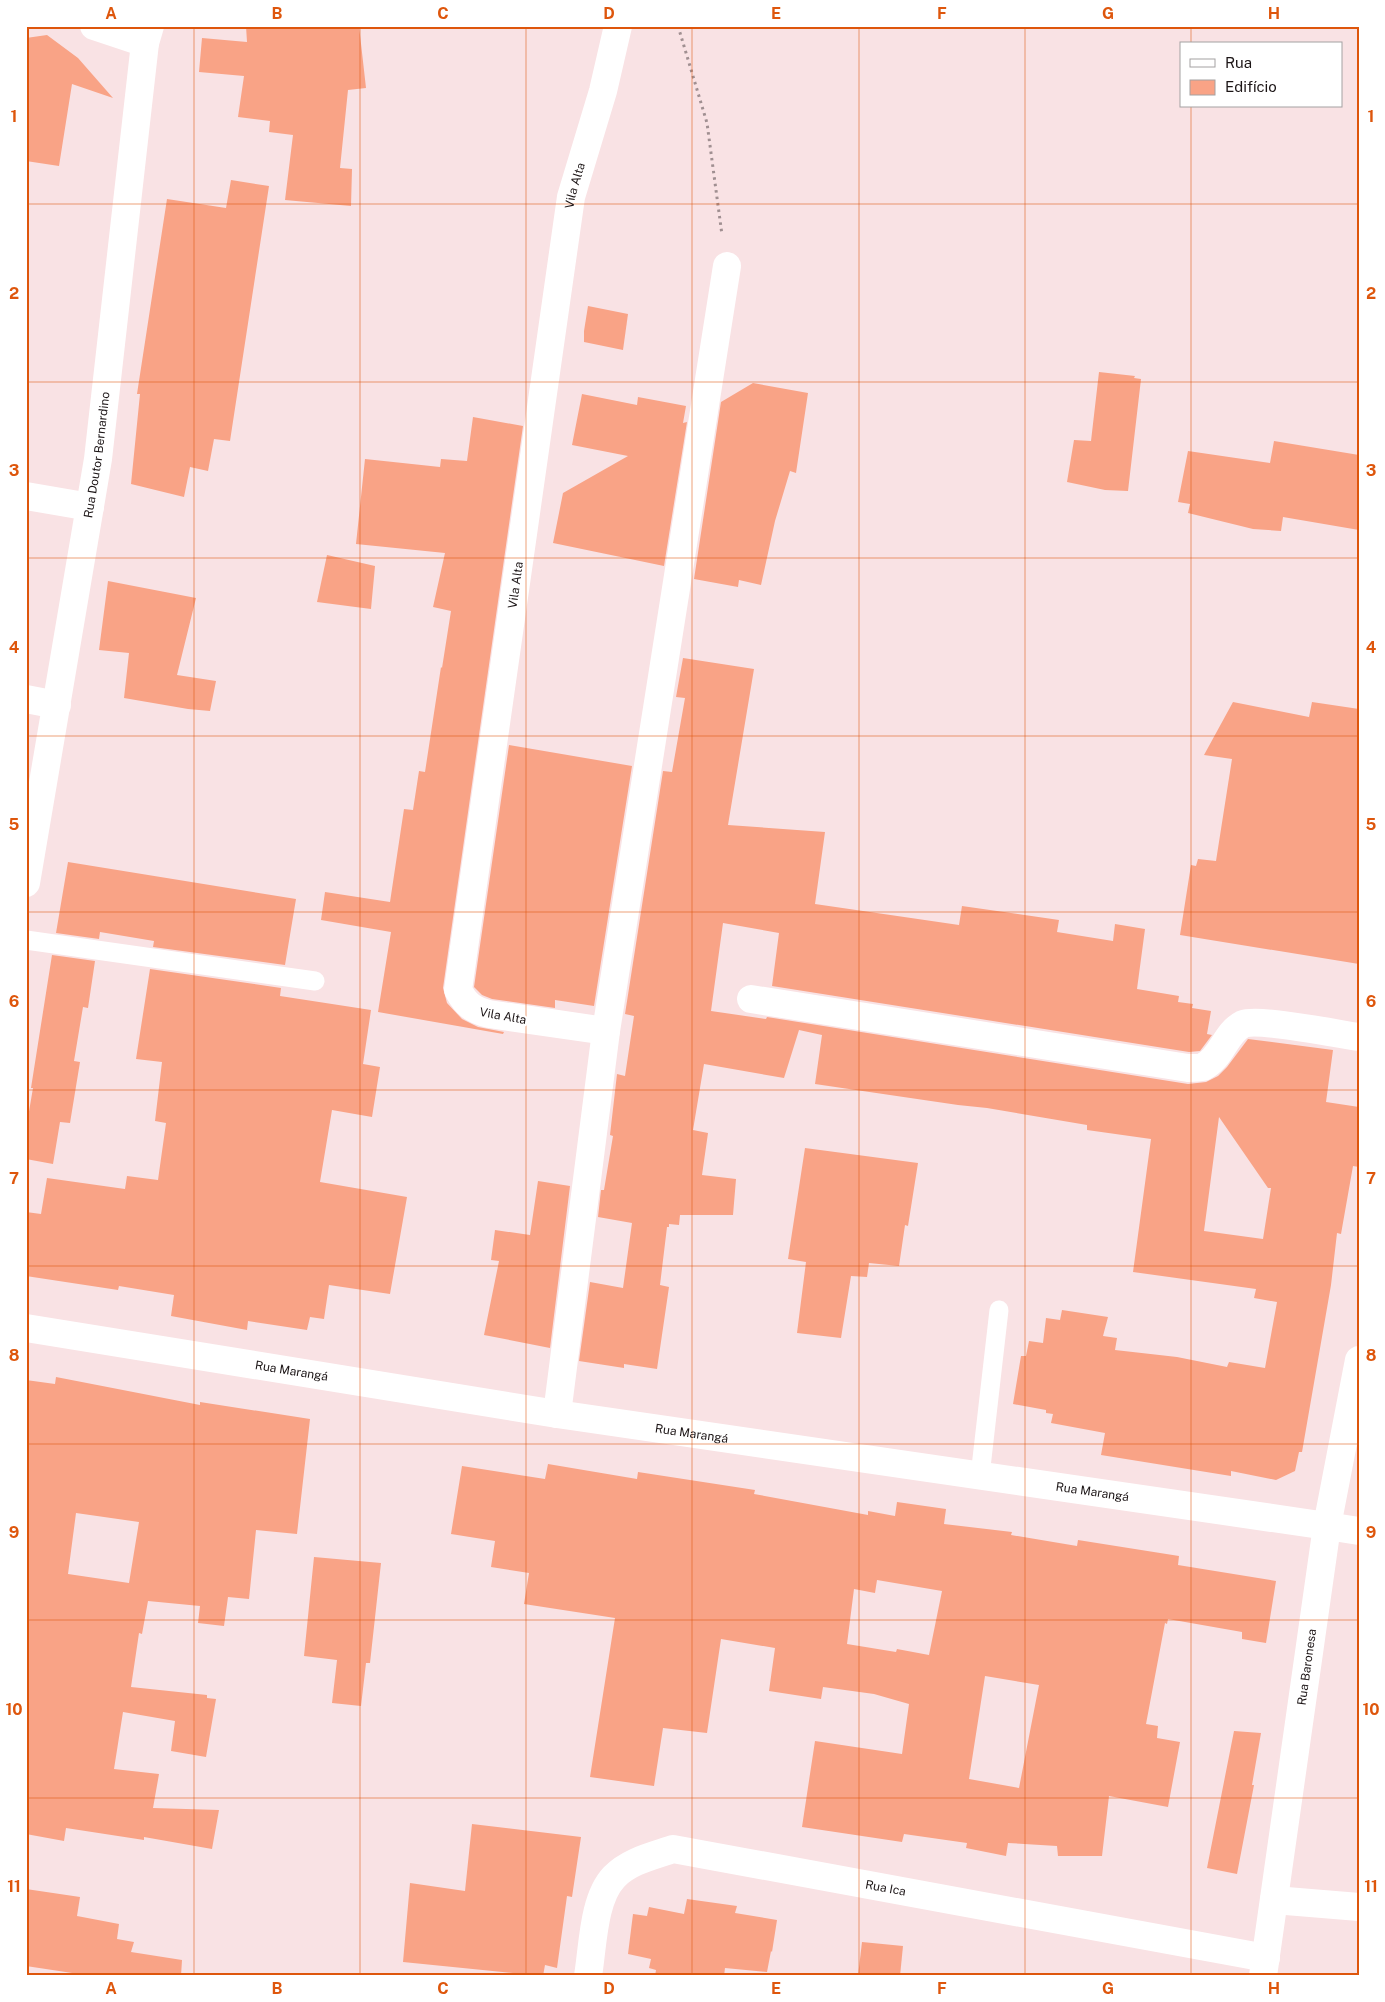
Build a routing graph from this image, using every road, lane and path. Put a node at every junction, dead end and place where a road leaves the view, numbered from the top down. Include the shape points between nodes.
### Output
1 (94, 26) edge
2 (618, 26) edge
3 (678, 26) edge
4 (148, 35) edge
5 (727, 266) joint
6 (26, 496) edge
7 (90, 508) junction
8 (26, 699) edge
9 (57, 705) junction
10 (26, 882) edge
11 (26, 940) edge
12 (315, 981) dead end
13 (751, 1000) dead end
14 (606, 1032) junction
15 (1359, 1037) edge
16 (999, 1310) dead end
17 (26, 1328) edge
18 (1359, 1360) edge
19 (557, 1414) junction
20 (980, 1476) junction
21 (1327, 1526) junction
22 (1359, 1532) edge
23 (1274, 1900) junction
24 (1359, 1907) edge
25 (1264, 1967) edge
26 (588, 1976) edge

1 - 4 street
2 - 14 street, Vila Alta via 603,91 571,197 458,990 464,1003 474,1010
3 - 5 path via 707,123
4 - 7 street, Rua Doutor Bernardino
5 - 14 street
6 - 7 street
7 - 9 street, Rua Doutor Bernardino
8 - 9 street
9 - 10 street, Rua Doutor Bernardino
11 - 12 lane
13 - 15 street via 1188,1068 1202,1067 1213,1060 1243,1024 1261,1022
14 - 19 street
16 - 20 lane
17 - 19 street, Rua Marangá
18 - 21 street, Rua Baronesa
19 - 20 street, Rua Marangá
20 - 21 street, Rua Marangá
21 - 22 street, Rua Marangá
21 - 23 street, Rua Baronesa
23 - 24 street
23 - 25 street, Rua Baronesa
25 - 26 street, Rua Ica via 673,1849 637,1861 614,1877 599,1901

